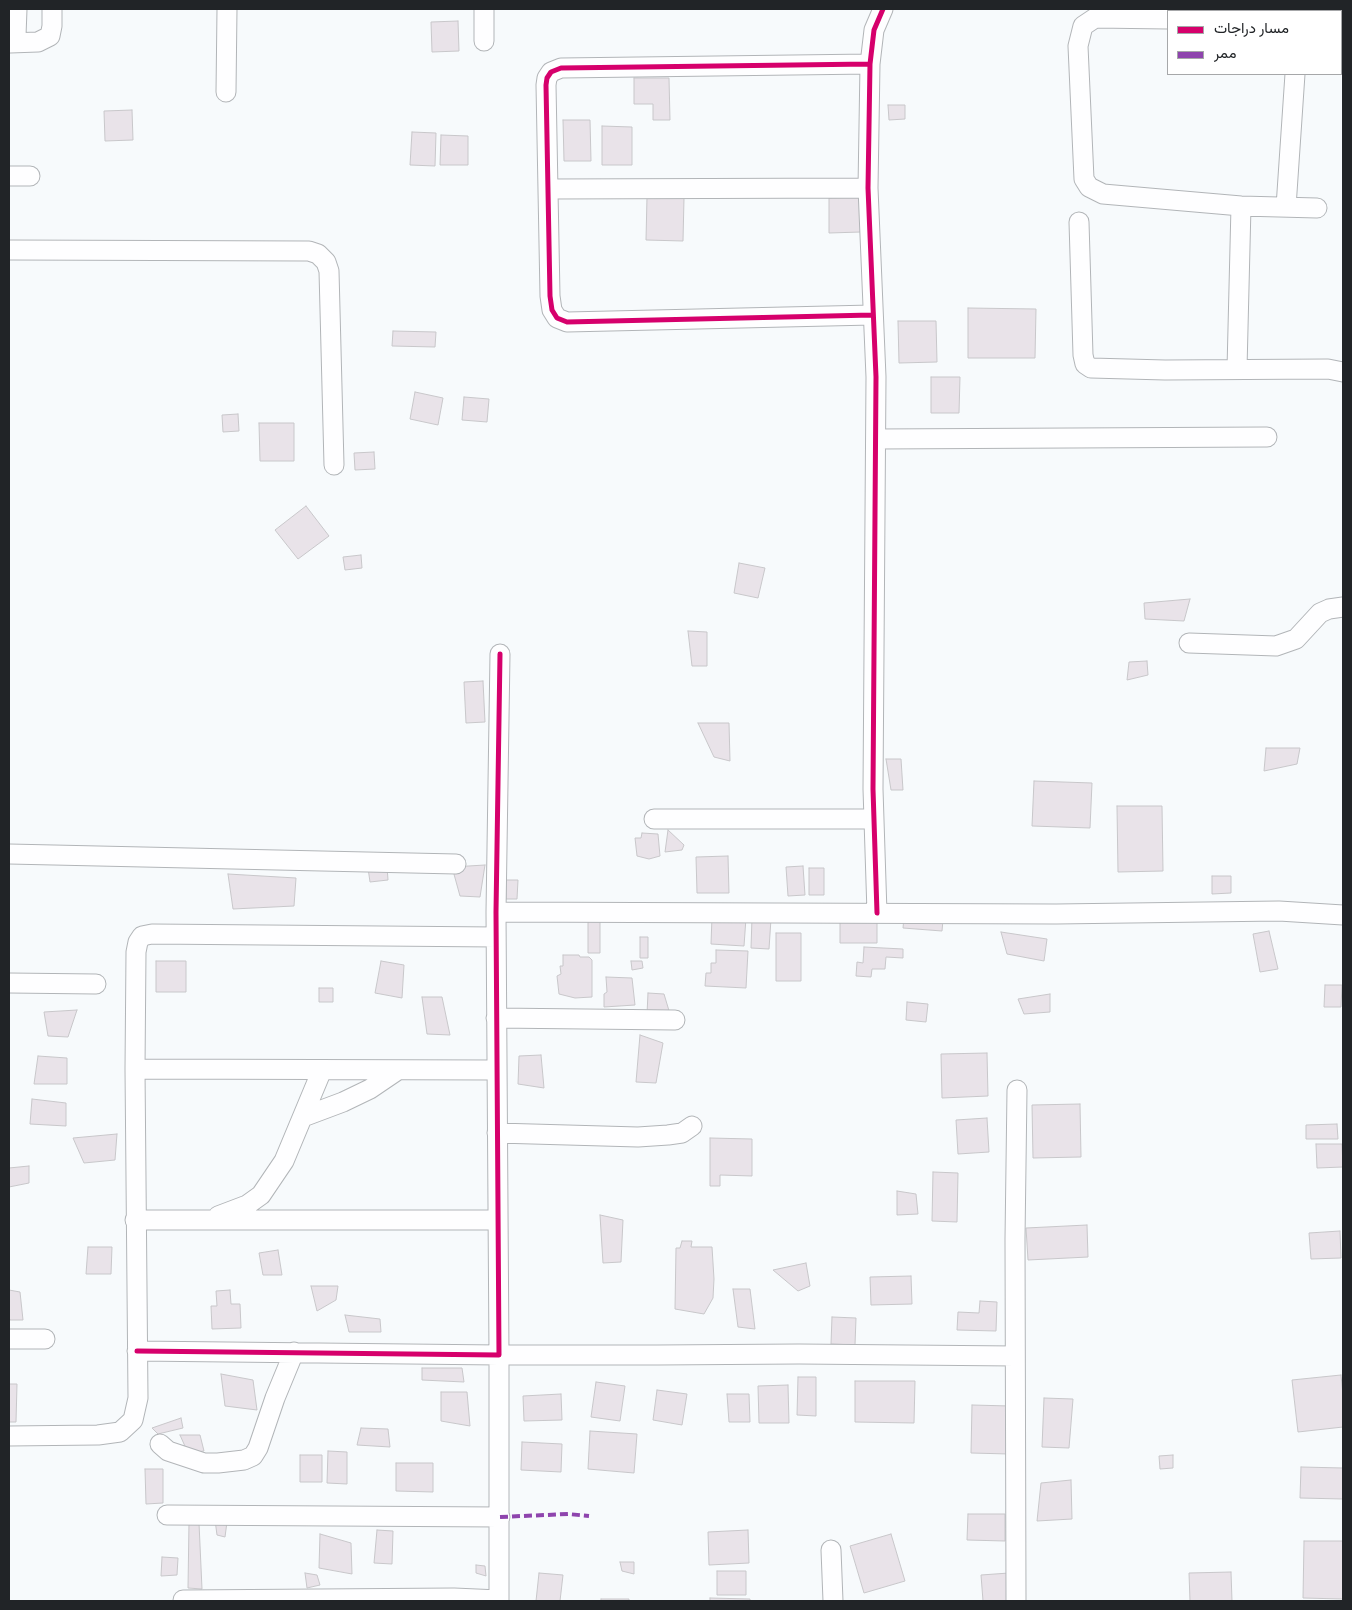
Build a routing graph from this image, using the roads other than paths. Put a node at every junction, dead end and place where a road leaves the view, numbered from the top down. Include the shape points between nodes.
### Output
1 (17, 9) edge
2 (52, 9) edge
3 (227, 9) edge
4 (484, 9) edge
5 (882, 9) edge
6 (1167, 19) edge
7 (484, 41) dead end
8 (10, 43) edge
9 (870, 64) junction
10 (1295, 75) edge
11 (226, 92) dead end
12 (9, 176) edge
13 (30, 176) dead end
14 (868, 188) junction
15 (549, 189) junction
16 (1241, 206) junction
17 (1286, 207) junction
18 (1316, 208) dead end
19 (1079, 222) dead end
20 (9, 250) edge
21 (872, 315) junction
22 (1237, 369) junction
23 (1343, 372) edge
24 (1267, 437) dead end
25 (876, 439) junction
26 (334, 466) dead end
27 (1343, 607) edge
28 (1189, 643) dead end
29 (500, 654) dead end
30 (654, 819) dead end
31 (874, 819) junction
32 (9, 854) edge
33 (456, 864) dead end
34 (496, 912) junction
35 (877, 913) junction
36 (1343, 915) edge
37 (496, 937) junction
38 (9, 983) edge
39 (96, 984) dead end
40 (496, 1018) junction
41 (675, 1020) dead end
42 (135, 1069) junction
43 (322, 1070) junction
44 (398, 1070) junction
45 (496, 1070) junction
46 (1017, 1090) dead end
47 (303, 1117) junction
48 (692, 1126) dead end
49 (497, 1133) junction
50 (136, 1220) junction
51 (208, 1220) junction
52 (498, 1220) junction
53 (9, 1339) edge
54 (45, 1339) dead end
55 (137, 1351) junction
56 (294, 1352) junction
57 (500, 1354) junction
58 (1015, 1356) junction
59 (9, 1436) edge
60 (160, 1444) dead end
61 (168, 1515) dead end
62 (500, 1517) junction
63 (831, 1550) dead end
64 (183, 1600) edge
65 (499, 1601) edge
66 (833, 1601) edge
67 (1016, 1601) edge

1 - 8 street via 16,36
2 - 8 street via 50,36 38,42
3 - 11 street
4 - 7 street
5 - 9 street via 874,30
6 - 16 street via 1095,18 1084,26 1078,46 1084,179 1089,187 1103,194
9 - 14 street
9 - 15 street via 561,68 551,72 546,85
10 - 17 street
12 - 13 street
14 - 15 street
14 - 21 street
15 - 21 street via 550,296 557,318 567,322
16 - 17 street
16 - 22 street
17 - 18 street
19 - 22 street via 1085,364 1101,369
20 - 26 street via 309,251 318,254 329,271
21 - 25 street
22 - 23 street via 1328,369
24 - 25 street
25 - 31 street
27 - 28 street via 1320,613 1296,639 1276,646
29 - 34 street
30 - 31 street
31 - 35 street
32 - 33 street
34 - 35 street
34 - 37 street
35 - 36 street via 1279,911
37 - 40 street
37 - 42 street via 142,936 136,952
38 - 39 street
40 - 41 street
40 - 45 street
42 - 43 street
42 - 50 street
43 - 44 street
43 - 47 street
44 - 45 street
44 - 47 street via 344,1102
45 - 49 street
46 - 58 street
47 - 51 street via 284,1161 261,1195 247,1205
48 - 49 street via 682,1133 668,1136
49 - 52 street
50 - 51 street
50 - 55 street
51 - 52 street
52 - 57 street
53 - 54 street
55 - 56 street
55 - 59 street via 138,1398 133,1420 120,1432 98,1436
56 - 57 street
56 - 60 street via 253,1456 218,1464 204,1463 168,1451
57 - 58 street
57 - 62 street
58 - 67 street
61 - 62 street
62 - 65 street
63 - 66 street
64 - 65 street via 454,1598

